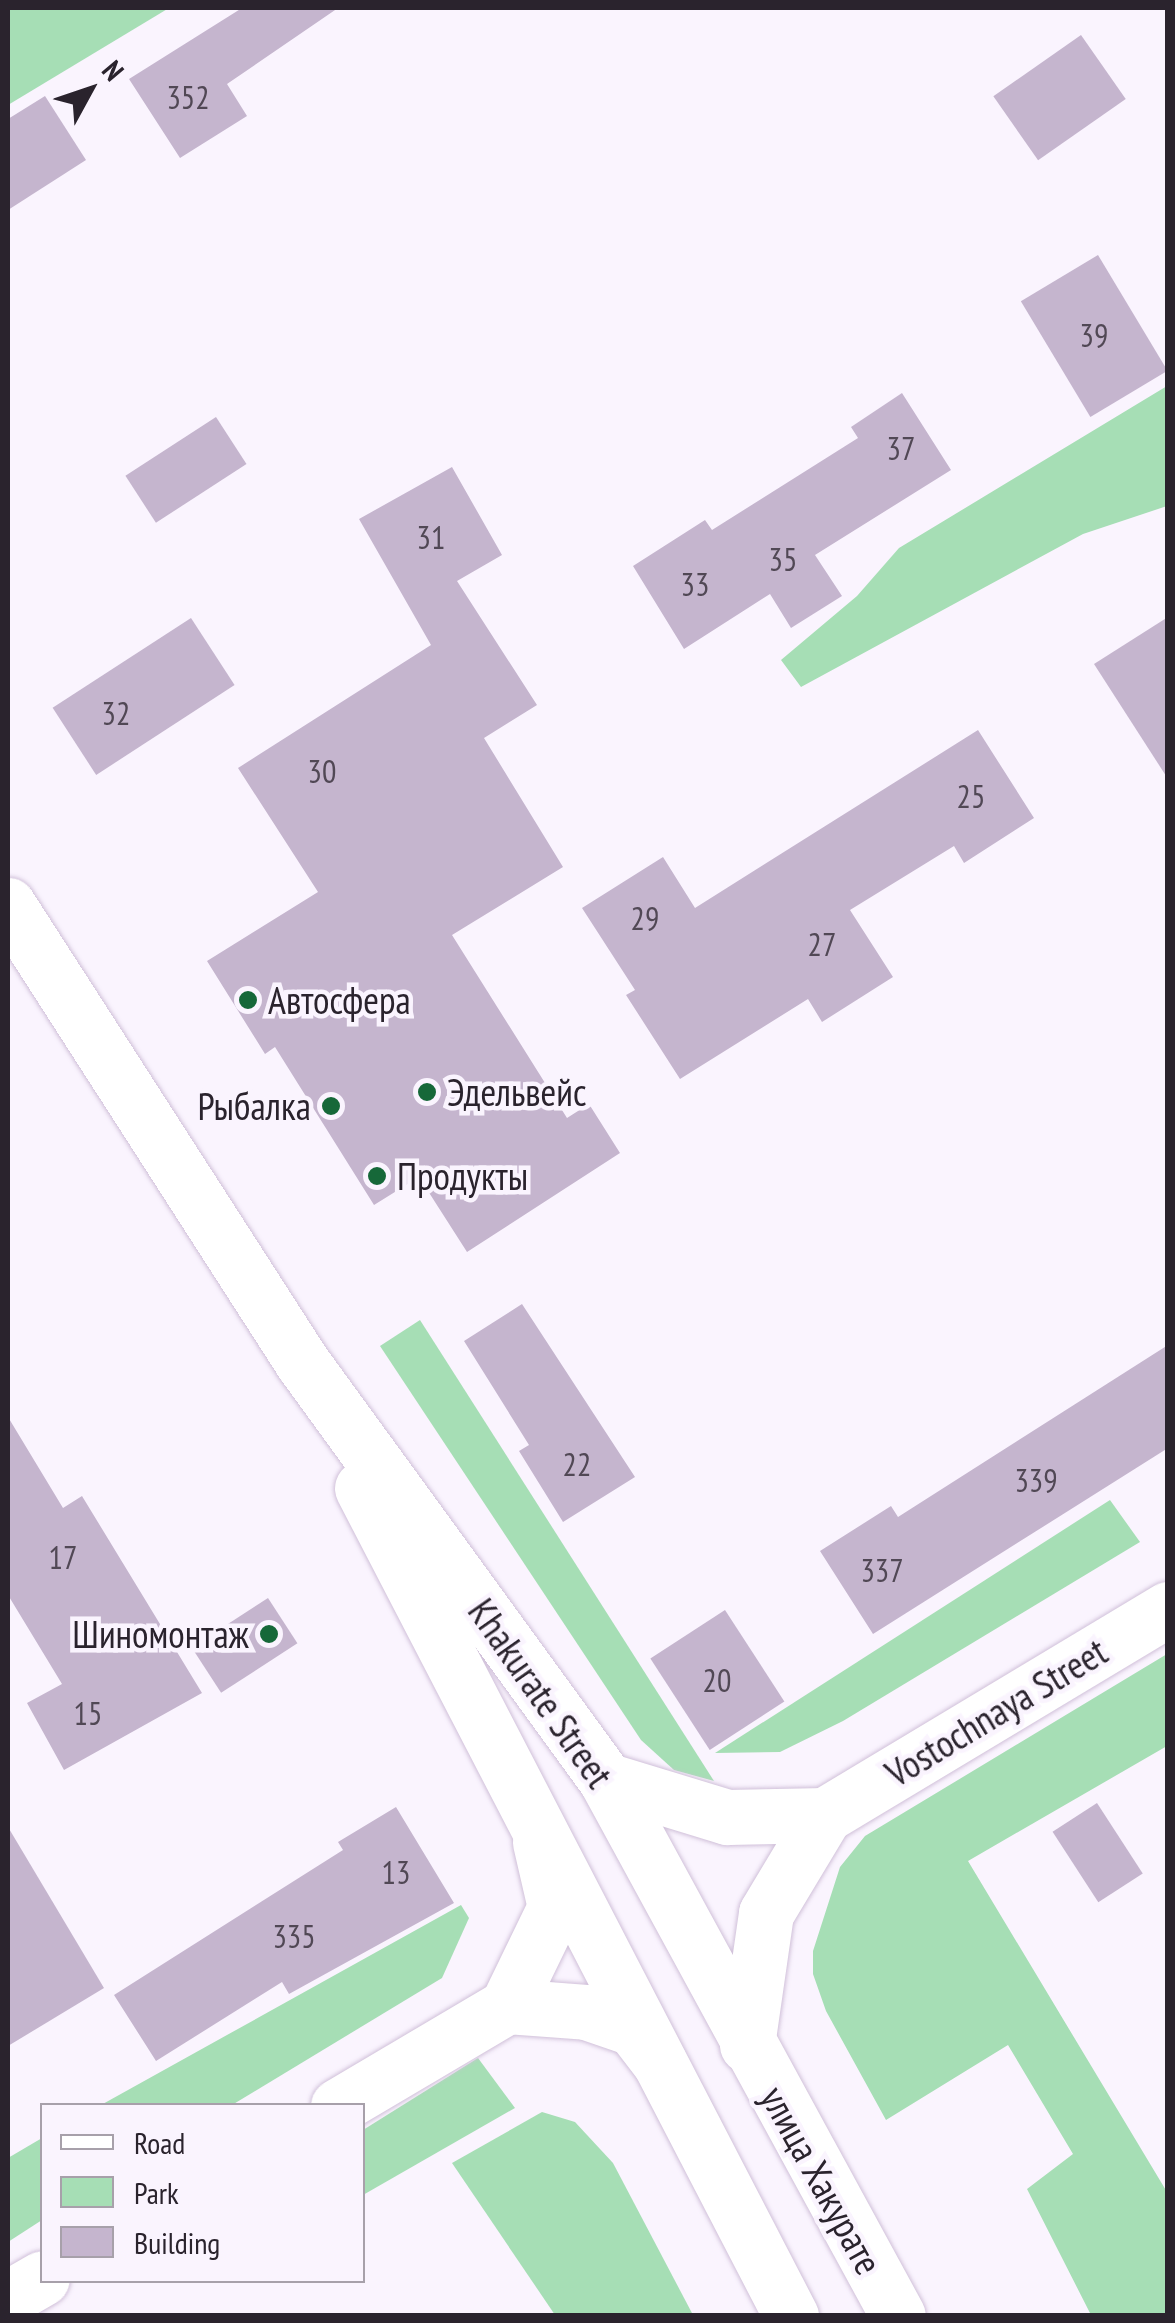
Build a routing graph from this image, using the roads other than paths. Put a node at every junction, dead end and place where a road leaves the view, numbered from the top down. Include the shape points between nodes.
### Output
1 (8, 905) edge
2 (302, 1362) junction
3 (1168, 1609) edge
4 (606, 1780) junction
5 (825, 1815) junction
6 (536, 1826) junction
7 (507, 2006) junction
8 (747, 2045) junction
9 (669, 2077) junction
10 (343, 2103) edge
11 (40, 2279) edge
12 (8, 2298) edge
13 (791, 2316) edge
14 (898, 2316) edge

1 - 2 main road, Khakurate Street
2 - 4 main road, Khakurate Street
2 - 6 main road, Khakurate Street
3 - 5 main road, Vostochnaya Street
4 - 5 main road via 727,1816
4 - 8 main road, Khakurate Street
5 - 8 main road via 766,1914
6 - 7 main road via 556,1907
6 - 9 main road, Khakurate Street
7 - 9 main road via 586,2012 633,2028
7 - 10 main road
8 - 14 main road, улица Хакурате
9 - 13 main road
11 - 12 main road

